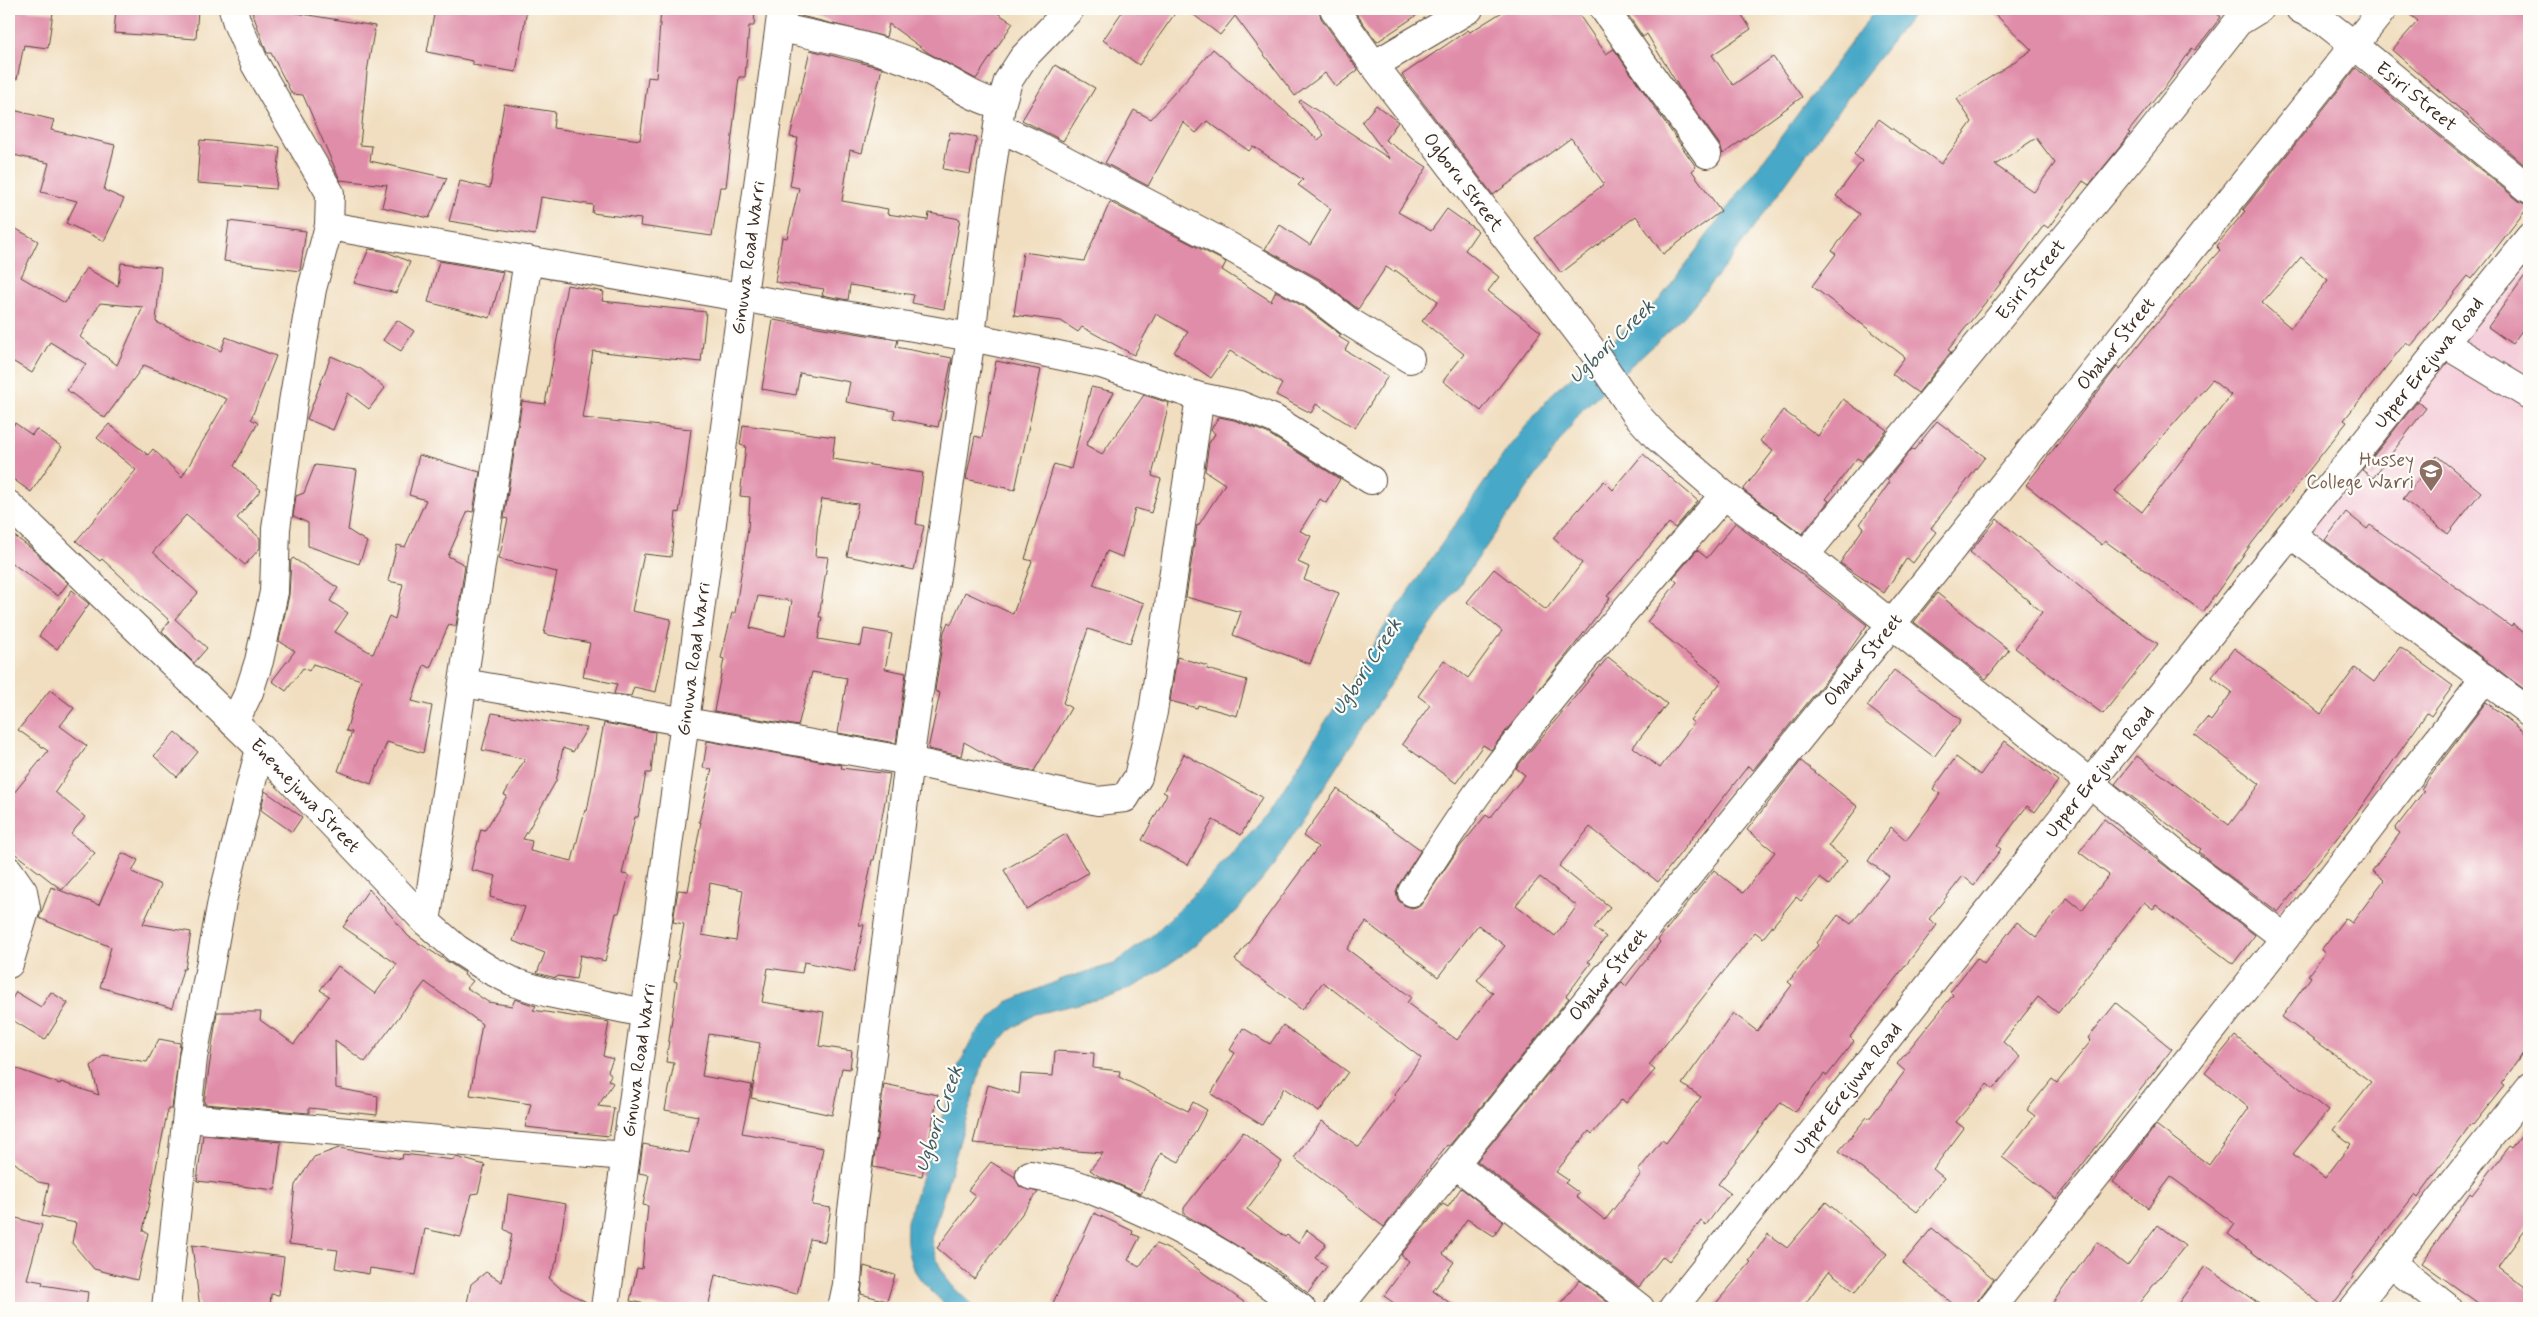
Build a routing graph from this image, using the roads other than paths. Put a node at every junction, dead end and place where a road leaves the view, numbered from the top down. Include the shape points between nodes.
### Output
1 (233, 9) edge
2 (1070, 9) edge
3 (1334, 9) edge
4 (1469, 9) edge
5 (1604, 9) edge
6 (2259, 9) edge
7 (2300, 9) edge
8 (2383, 9) edge
9 (781, 18) edge
10 (2354, 44) junction
11 (1374, 65) junction
12 (1000, 116) junction
13 (1708, 154) dead end
14 (2529, 189) edge
15 (329, 226) junction
16 (2529, 238) edge
17 (528, 260) junction
18 (744, 297) junction
19 (971, 337) junction
20 (2445, 344) junction
21 (1410, 359) dead end
22 (2529, 395) edge
23 (1200, 397) junction
24 (1371, 480) dead end
25 (1724, 495) junction
26 (9, 504) edge
27 (2292, 535) junction
28 (1805, 555) junction
29 (1891, 625) junction
30 (2485, 678) junction
31 (464, 683) junction
32 (2529, 712) edge
33 (685, 722) junction
34 (234, 723) junction
35 (260, 748) junction
36 (909, 761) junction
37 (2090, 783) junction
38 (9, 871) edge
39 (1412, 892) dead end
40 (426, 922) junction
41 (2285, 938) junction
42 (9, 964) edge
43 (644, 1012) junction
44 (2529, 1088) edge
45 (187, 1118) junction
46 (625, 1156) junction
47 (1456, 1164) junction
48 (1030, 1176) dead end
49 (2390, 1262) junction
50 (166, 1308) edge
51 (605, 1308) edge
52 (842, 1308) edge
53 (1302, 1308) edge
54 (1338, 1308) edge
55 (1640, 1308) edge
56 (1673, 1308) edge
57 (1991, 1308) edge
58 (2354, 1308) edge
59 (2448, 1308) edge

1 - 15 street via 255,64 330,193
2 - 12 street via 1022,58 1008,81
3 - 11 street, Ogboru Street
4 - 11 street
5 - 13 street
6 - 28 street, Esiri Street via 2238,22
7 - 10 street, Esiri Street via 2322,20
8 - 10 street, Obahor Street
9 - 12 street via 878,49 919,66 984,101
9 - 18 street, Ginuwa Road Warri
10 - 14 street, Esiri Street
10 - 29 street, Obahor Street
11 - 25 street, Ogboru Street via 1595,354 1636,414 1657,437
12 - 19 street
12 - 21 street via 1122,189 1313,294 1348,321
15 - 17 street
15 - 34 street via 312,289 293,402 276,530 274,592 259,661
16 - 20 street, Upper Erejuwa Road
17 - 18 street
17 - 31 street
18 - 19 street
18 - 33 street, Ginuwa Road Warri
19 - 23 street via 1101,364
19 - 36 street
20 - 22 street
20 - 27 street, Upper Erejuwa Road
23 - 24 street via 1239,405 1274,419
23 - 36 street via 1151,721 1138,777 1125,798 1098,801
25 - 28 street, Ogboru Street
25 - 39 street via 1477,794
26 - 34 street, Enemejuwa Street
27 - 30 street
27 - 37 street, Upper Erejuwa Road
28 - 29 street, Ogboru Street
29 - 37 street, Ogboru Street
29 - 47 street, Obahor Street
30 - 32 street
30 - 41 street
31 - 33 street
31 - 40 street
33 - 36 street
33 - 43 street, Ginuwa Road Warri
34 - 35 street, Enemejuwa Street
35 - 40 street, Enemejuwa Street
35 - 45 street via 222,901 193,1058
36 - 52 street
37 - 41 street, Ogboru Street via 2185,862
37 - 56 street, Upper Erejuwa Road
38 - 42 street via 23,891 26,908
40 - 43 street, Enemejuwa Street via 457,949 516,983
41 - 57 street
43 - 46 street, Ginuwa Road Warri
44 - 49 street
45 - 46 street
45 - 50 street
46 - 51 street, Ginuwa Road Warri
47 - 54 street, Obahor Street
47 - 55 street
48 - 53 street via 1084,1187 1196,1237
49 - 58 street
49 - 59 street

